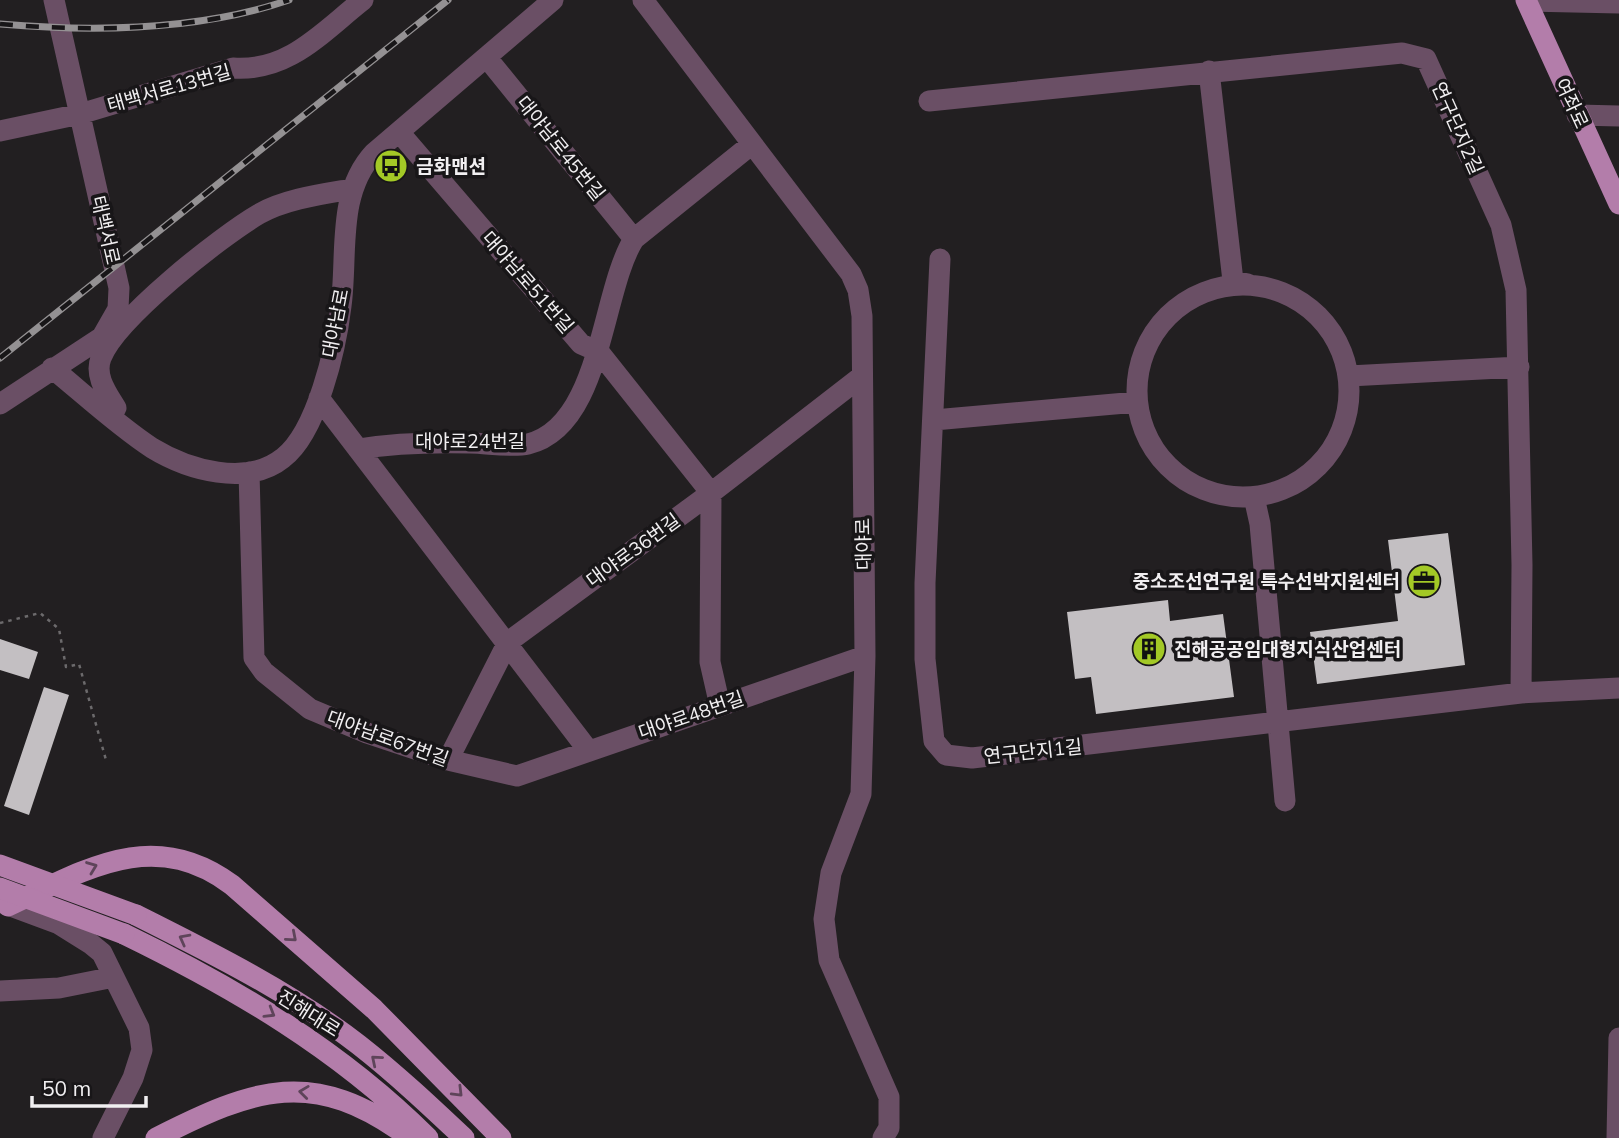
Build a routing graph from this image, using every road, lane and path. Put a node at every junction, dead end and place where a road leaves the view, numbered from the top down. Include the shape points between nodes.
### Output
1 (54, 0) edge
2 (363, 0) edge
3 (553, 0) edge
4 (643, 0) edge
5 (1527, 1) edge
6 (1619, 3) edge
7 (487, 58) junction
8 (1209, 71) junction
9 (929, 102) dead end
10 (80, 114) junction
11 (1577, 115) junction
12 (1619, 116) edge
13 (0, 131) edge
14 (400, 132) junction
15 (752, 144) junction
16 (352, 189) junction
17 (1619, 204) edge
18 (634, 239) junction
19 (940, 259) dead end
20 (1248, 284) junction
21 (599, 352) junction
22 (1519, 367) junction
23 (52, 368) junction
24 (862, 376) junction
25 (1349, 376) junction
26 (318, 398) junction
27 (1137, 402) junction
28 (0, 404) edge
29 (116, 408) dead end
30 (934, 420) junction
31 (359, 449) junction
32 (249, 472) junction
33 (711, 493) junction
34 (1254, 497) junction
35 (0, 623) edge
36 (508, 642) junction
37 (865, 656) junction
38 (1619, 688) edge
39 (1521, 693) junction
40 (720, 706) junction
41 (1279, 723) junction
42 (588, 750) junction
43 (106, 760) dead end
44 (448, 760) junction
45 (517, 776) joint
46 (1284, 802) dead end
47 (0, 865) edge
48 (3, 899) edge
49 (114, 977) junction
50 (0, 991) edge
51 (1619, 1038) edge
52 (103, 1138) edge
53 (156, 1138) edge
54 (410, 1138) edge
55 (428, 1138) edge
56 (464, 1138) edge
57 (501, 1138) edge
58 (883, 1138) edge
59 (1617, 1138) edge

1 - 10 street, 태백서로
2 - 10 street, 태백서로13번길 via 288,59 258,70 233,68
3 - 7 street, 대야남로
4 - 15 street, 대야로
5 - 6 street
5 - 11 main road, 여좌로
7 - 14 street, 대야남로
7 - 18 street, 대야남로45번길
8 - 9 street, 연구단지2길
8 - 20 street via 1233,281
8 - 22 street, 연구단지2길 via 1402,53 1426,59 1501,225 1516,290
10 - 13 street, 태백서로13번길
10 - 23 street, 태백서로 via 119,288 118,309 102,337
11 - 12 street
11 - 17 main road, 여좌로
14 - 16 street, 대야남로 via 365,163
14 - 21 street, 대야남로51번길 via 581,344
15 - 18 street, 대야로24번길
15 - 24 street, 대야로 via 855,282 862,316
16 - 26 street, 대야남로 via 341,308
16 - 29 street via 260,213 169,281 119,331 100,359 99,378
18 - 21 street, 대야로24번길 via 623,257
19 - 30 street, 연구단지1길
20 - 25 street via 1277,290 1311,309 1341,348
20 - 27 street via 1208,291 1165,318 1147,343 1138,372
21 - 31 street, 대야로24번길 via 572,412 552,431 528,444 407,441
21 - 33 street, 대야남로51번길
22 - 25 street
22 - 39 street, 연구단지2길
23 - 28 street, 태백서로
23 - 32 street, 대야남로 via 154,449 212,471
24 - 33 street, 대야로36번길
24 - 37 street, 대야로
25 - 34 street via 1348,410 1337,442 1316,469 1287,488
26 - 31 street
26 - 32 street, 대야남로 via 301,438 284,457
27 - 30 street
27 - 34 street via 1145,434 1163,462 1189,483 1220,495
30 - 41 street, 연구단지1길 via 925,659 934,741 946,755 972,758
31 - 36 street
32 - 44 street, 대야남로67번길 via 254,657 264,672 310,709
33 - 36 street, 대야로36번길
33 - 40 street via 710,662
34 - 41 street
35 - 43 path via 40,613 59,629 66,667 79,664
36 - 42 street
36 - 44 street, 대야로36번길
37 - 40 street, 대야로48번길
37 - 58 street, 대야로 via 861,794 831,873 824,919 829,960 889,1097 889,1128
38 - 39 street, 연구단지1길
39 - 41 street, 연구단지1길
40 - 42 street, 대야로48번길
41 - 46 street
42 - 45 street, 대야로48번길
44 - 45 street, 대야남로67번길
56 -> 47 main road, 진해대로, bridge via 424,1099 314,1014 136,915
48 - 49 street via 78,934 102,953
48 -> 55 main road, 진해대로, bridge via 124,934 179,961 289,1024 344,1063
48 -> 57 main road via 129,856 160,856 207,870 232,885 374,1009
49 - 50 street via 59,988
49 - 52 street via 139,1028 142,1050
51 - 59 street
54 -> 53 main road via 366,1110 303,1091 239,1099

